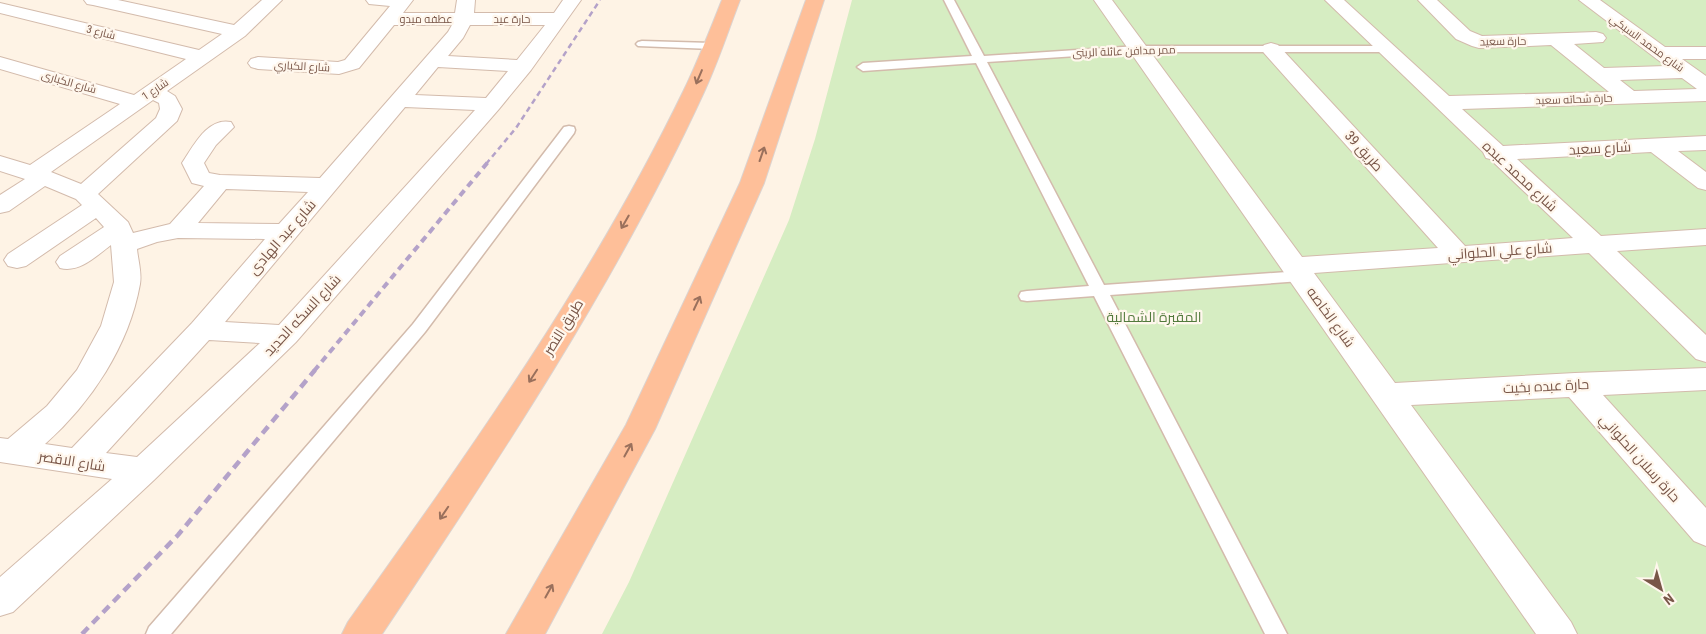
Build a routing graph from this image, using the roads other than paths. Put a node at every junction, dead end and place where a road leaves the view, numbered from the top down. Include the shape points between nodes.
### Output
1 (93, 0) edge
2 (274, 0) edge
3 (376, 0) edge
4 (731, 0) edge
5 (815, 0) edge
6 (949, 0) edge
7 (1103, 0) edge
8 (1334, 0) edge
9 (1427, 0) edge
10 (1588, 0) edge
11 (403, 1) edge
12 (0, 8) edge
13 (465, 10) edge
14 (566, 10) edge
15 (389, 19) junction
16 (238, 32) junction
17 (1596, 38) dead end
18 (1555, 39) junction
19 (642, 44) dead end
20 (712, 46) junction
21 (1138, 48) junction
22 (1271, 49) junction
23 (1386, 49) junction
24 (1660, 53) junction
25 (1706, 53) edge
26 (202, 57) junction
27 (979, 59) junction
28 (432, 61) junction
29 (0, 63) edge
30 (258, 63) dead end
31 (524, 66) junction
32 (863, 67) dead end
33 (1687, 72) junction
34 (1600, 74) junction
35 (1706, 86) edge
36 (1706, 95) edge
37 (145, 96) junction
38 (1629, 97) junction
39 (399, 100) junction
40 (1442, 103) junction
41 (492, 105) junction
42 (223, 127) dead end
43 (569, 130) dead end
44 (1706, 143) edge
45 (1655, 145) junction
46 (1494, 152) junction
47 (0, 164) edge
48 (38, 175) junction
49 (220, 182) junction
50 (1706, 184) edge
51 (326, 185) junction
52 (91, 200) junction
53 (0, 206) edge
54 (178, 230) junction
55 (285, 232) junction
56 (122, 237) junction
57 (1700, 243) edge
58 (1595, 245) junction
59 (1458, 254) junction
60 (17, 260) dead end
61 (69, 262) dead end
62 (1298, 271) junction
63 (1099, 291) junction
64 (1027, 296) dead end
65 (202, 330) junction
66 (286, 335) junction
67 (1706, 352) edge
68 (1706, 379) edge
69 (1575, 384) junction
70 (1387, 395) junction
71 (7, 451) edge
72 (78, 462) junction
73 (143, 471) junction
74 (1706, 531) edge
75 (0, 600) edge
76 (157, 634) edge
77 (361, 634) edge
78 (525, 634) edge
79 (1276, 634) edge
80 (1558, 634) edge

1 - 16 street
2 - 16 street, شارع 1
3 - 11 street
4 - 20 highway, طريق النصر
78 -> 5 highway via 640,429 752,183
6 - 27 lane
7 - 21 street, شارع الخاصه
8 - 23 street, شارع محمد عبده
9 - 18 street, حارة سعيد via 1473,41
10 - 24 street, شارع محمد السبكي
11 - 15 street, شارع الكباري
12 - 26 street, شارع 3
13 - 14 street, حارة عيد
13 - 15 street, عطفه ميدو
13 - 28 street, شارع عبد الهادى via 456,34
14 - 31 street, شارع السكه الحديد
15 - 30 street, شارع الكباري via 346,67
16 - 26 street, شارع 1
17 - 18 street, حارة سعيد
18 - 34 street
19 - 20 lane
20 -> 77 highway, طريق النصر via 694,90 643,191 566,324 446,510
21 - 22 lane, ممر مدافن عائلة الرينى
21 - 27 lane, ممر مدافن عائلة الرينى
21 - 62 street, شارع الخاصه
22 - 23 lane, ممر مدافن عائلة الرينى
22 - 59 street, طريق 39
23 - 40 street, شارع محمد عبده
24 - 25 street
24 - 33 street, شارع محمد السبكي
26 - 37 street, شارع 1
27 - 32 lane, ممر مدافن عائلة الرينى
27 - 63 lane
28 - 31 street
28 - 39 street, شارع عبد الهادى
29 - 37 street, شارع الكبارى
31 - 41 street, شارع السكه الحديد
33 - 34 street
33 - 35 street, شارع محمد السبكي
34 - 38 street
36 - 38 street, حارة شحاته سعيد
37 - 48 street, شارع 1
37 - 52 street via 168,100 171,109 166,120
38 - 40 street, حارة شحاته سعيد
39 - 41 street
39 - 51 street, شارع عبد الهادى
40 - 46 street, شارع محمد عبده
41 - 66 street, شارع السكه الحديد
42 - 49 street via 208,141 193,163 200,178
43 - 76 lane via 420,328
44 - 45 street, شارع سعيد
45 - 46 street, شارع سعيد
45 - 50 street
46 - 58 street, شارع محمد عبده
47 - 48 street
48 - 52 street
48 - 53 street, شارع 1
49 - 51 street
49 - 54 street
51 - 55 street, شارع عبد الهادى
52 - 56 street
52 - 60 street
54 - 55 street
54 - 56 street via 152,236
55 - 65 street, شارع عبد الهادى
56 - 61 street
56 - 71 street via 127,282 115,326 87,378 58,414
57 - 58 street, شارع علي الحلواني
58 - 59 street, شارع علي الحلواني
58 - 67 street, شارع محمد عبده
59 - 62 street, شارع علي الحلواني
62 - 63 lane
62 - 70 street, شارع الخاصه
63 - 64 lane
63 - 79 lane
65 - 66 street
65 - 72 street, شارع عبد الهادى
66 - 73 street, شارع السكه الحديد
68 - 69 street, حارة عبده بخيت
69 - 70 street, حارة عبده بخيت
69 - 74 street, حارة رسلان الحلواني
70 - 80 street, شارع الخاصه
71 - 72 street, شارع الاقصر
72 - 73 street, شارع الاقصر
73 - 75 street, شارع السكه الحديد

